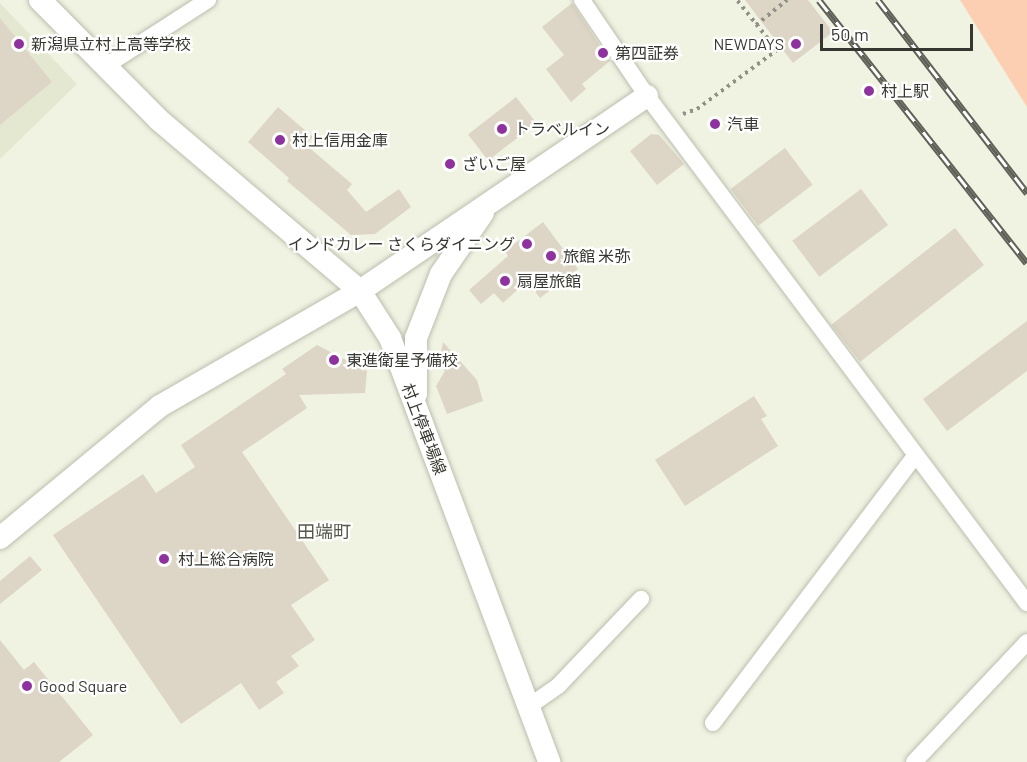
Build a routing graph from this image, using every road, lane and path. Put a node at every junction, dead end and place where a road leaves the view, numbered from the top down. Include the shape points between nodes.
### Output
1 (40, 0) edge
2 (208, 0) edge
3 (582, 0) edge
4 (737, 0) edge
5 (787, 0) edge
6 (185, 7) edge
7 (756, 25) junction
8 (104, 67) junction
9 (647, 96) junction
10 (665, 121) junction
11 (490, 202) junction
12 (360, 291) junction
13 (416, 409) junction
14 (916, 455) junction
15 (0, 538) edge
16 (641, 599) dead end
17 (1027, 603) edge
18 (1027, 642) edge
19 (528, 707) junction
20 (713, 723) dead end
21 (549, 762) edge
22 (914, 762) edge

1 - 8 main road, 村上停車場線
2 - 6 street
3 - 9 street
4 - 7 path
5 - 7 path
6 - 8 street
7 - 10 path via 777,50 696,109
8 - 12 main road, 村上停車場線 via 159,120
9 - 10 street
9 - 11 main road
10 - 14 street
11 - 12 main road
11 - 13 main road via 441,274 416,338
12 - 13 main road, 村上停車場線 via 390,338
12 - 15 main road via 160,406
13 - 19 main road, 村上停車場線
14 - 17 street
14 - 20 street
16 - 19 street via 559,685
18 - 22 street
19 - 21 main road, 村上停車場線

